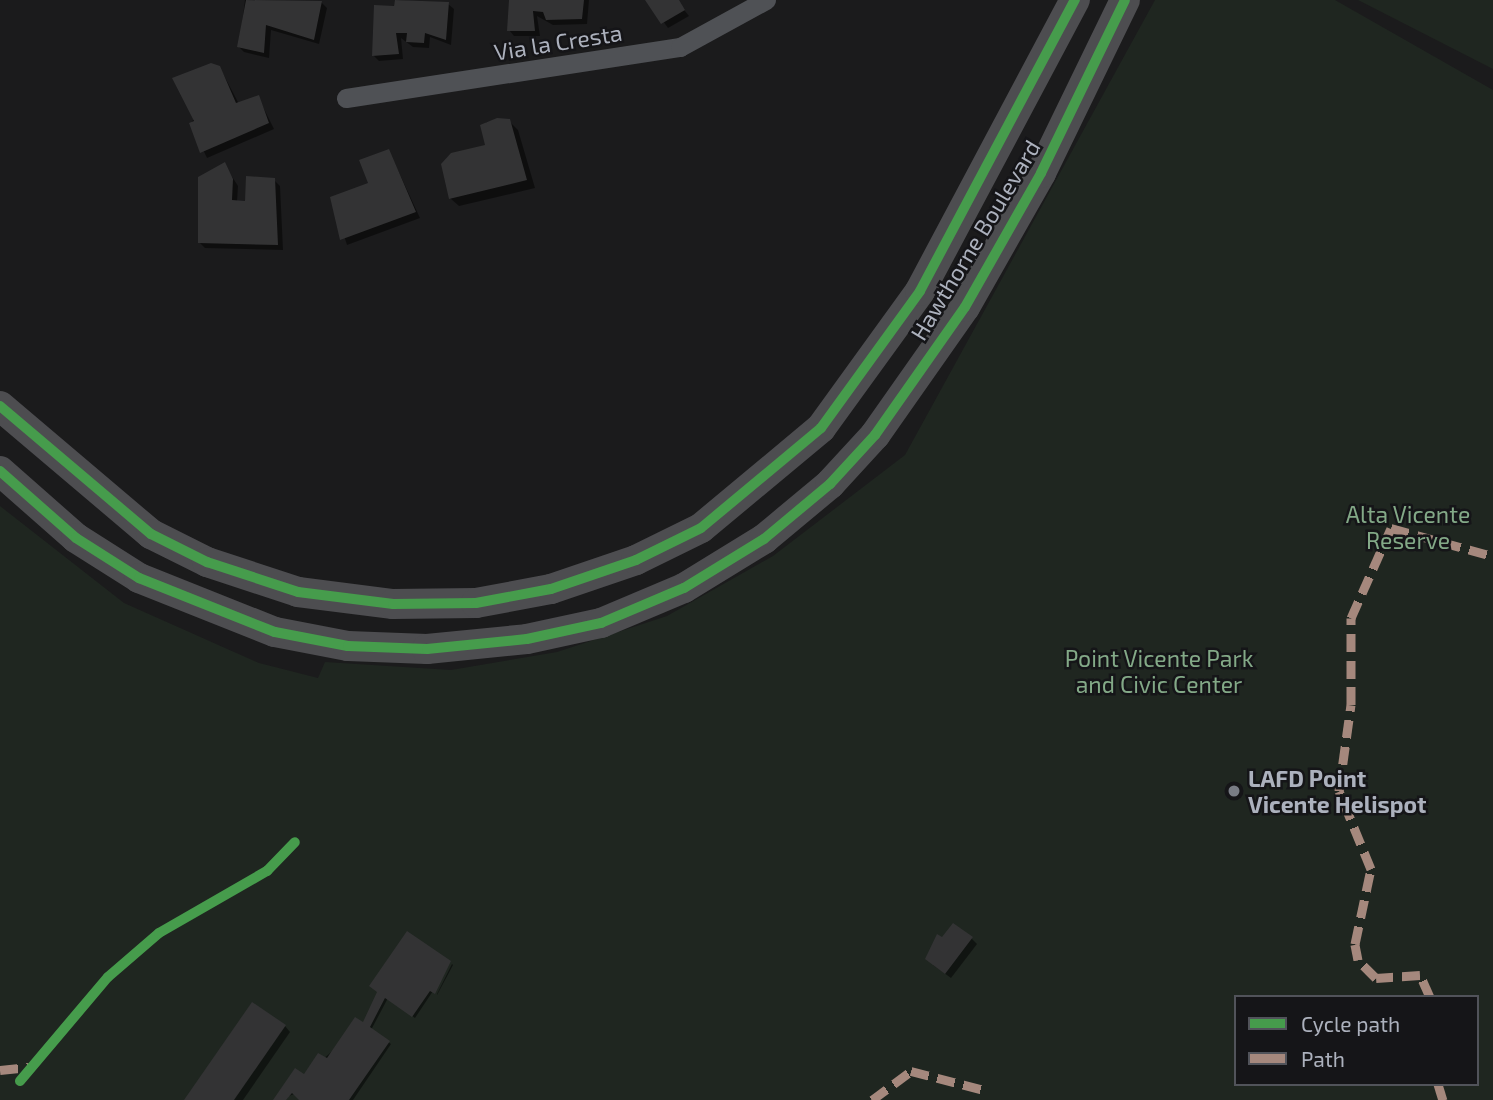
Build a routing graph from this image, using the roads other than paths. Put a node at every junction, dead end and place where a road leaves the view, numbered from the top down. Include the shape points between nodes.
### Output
1 (766, 0) edge
2 (1075, 0) edge
3 (1125, 0) edge
4 (346, 98) dead end
5 (0, 406) edge
6 (0, 471) edge

1 - 4 street, Via la Cresta via 680,47
2 - 5 main road, Hawthorne Boulevard via 920,291 821,428 701,528 636,561 551,589 476,603 393,604 298,592 207,562 151,534
3 - 6 main road, Hawthorne Boulevard via 1041,173 965,307 875,435 831,484 764,539 684,588 601,622 527,639 426,649 348,646 275,632 139,578 76,538

